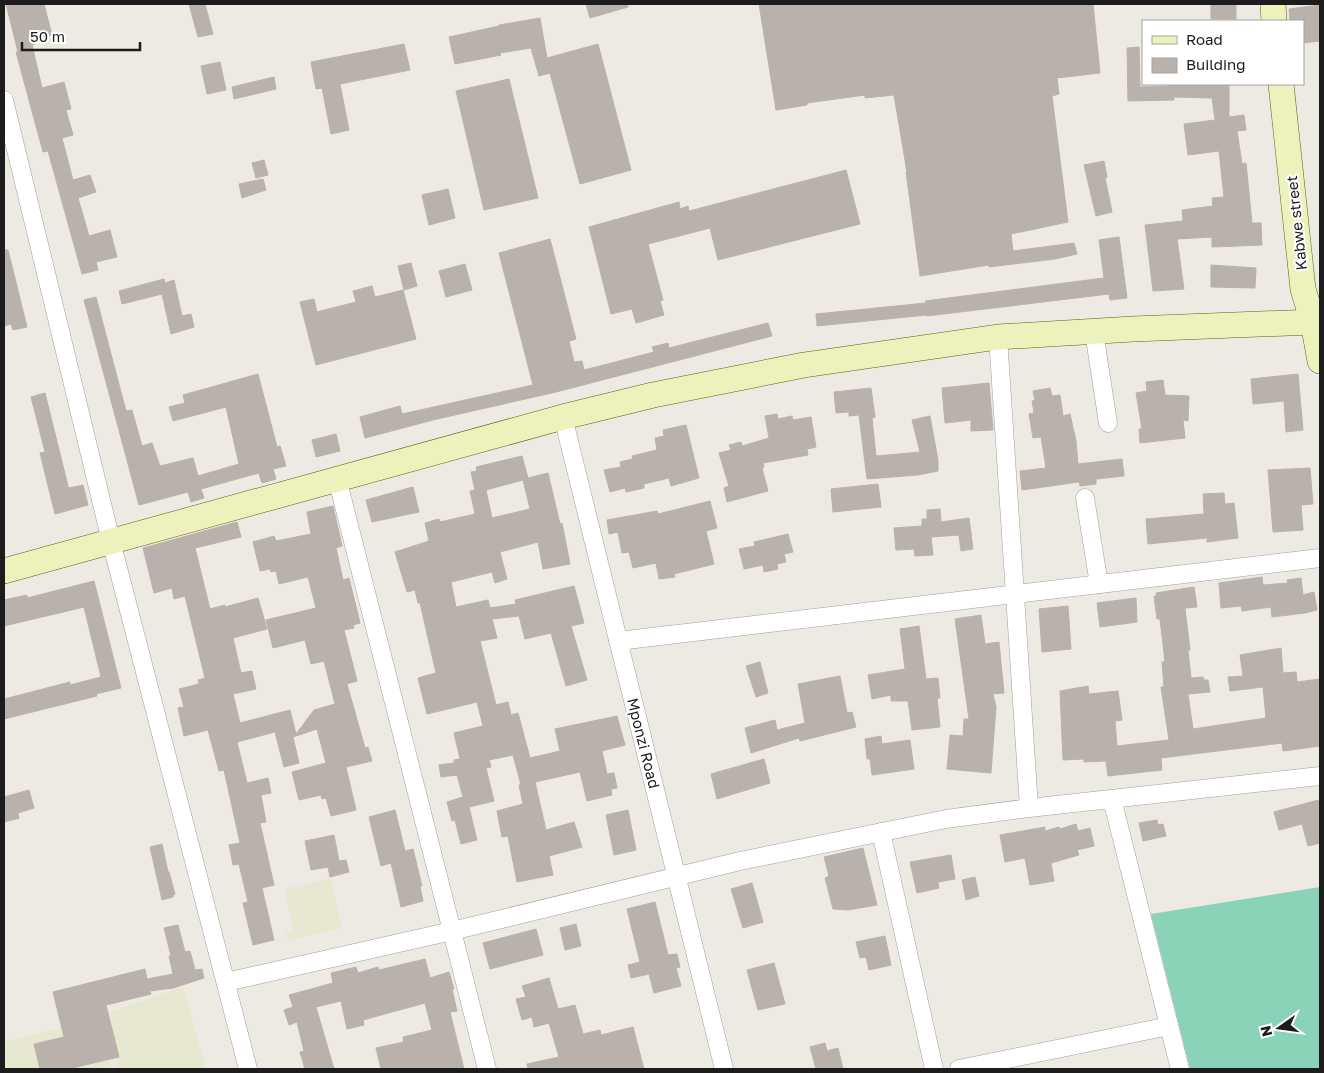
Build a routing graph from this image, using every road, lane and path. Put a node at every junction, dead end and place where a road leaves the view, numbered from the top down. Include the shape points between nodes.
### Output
1 (1273, 4) edge
2 (1274, 20) edge
3 (1281, 85) edge
4 (4, 100) edge
5 (1316, 322) edge
6 (1094, 332) junction
7 (998, 337) junction
8 (1320, 361) edge
9 (563, 417) junction
10 (1108, 424) dead end
11 (337, 478) junction
12 (1085, 498) dead end
13 (111, 541) junction
14 (1320, 558) edge
15 (4, 571) edge
16 (1099, 584) junction
17 (1015, 594) junction
18 (618, 641) junction
19 (1320, 776) edge
20 (1112, 799) junction
21 (1029, 808) junction
22 (881, 832) junction
23 (676, 875) junction
24 (452, 931) junction
25 (226, 982) junction
26 (1169, 1026) junction
27 (248, 1069) edge
28 (487, 1069) edge
29 (724, 1069) edge
30 (934, 1069) edge
31 (960, 1069) edge
32 (1180, 1069) edge

1 - 2 street
3 - 5 street, Kabwe street via 1303,289
4 - 13 street
5 - 6 street
5 - 8 street, Kabwe street
6 - 7 street
6 - 10 street
7 - 9 street via 804,365 653,395
7 - 17 street
9 - 11 street
9 - 18 street, Mponzi Road
11 - 13 street
11 - 24 street
12 - 16 street
13 - 15 street
13 - 25 street
14 - 16 street
16 - 17 street
17 - 18 street
17 - 21 street
18 - 23 street, Mponzi Road
19 - 20 street
20 - 21 street
20 - 26 street
21 - 22 street
22 - 23 street
22 - 30 street
23 - 24 street
23 - 29 street, Mponzi Road
24 - 25 street
24 - 28 street
25 - 27 street
26 - 31 street
26 - 32 street

